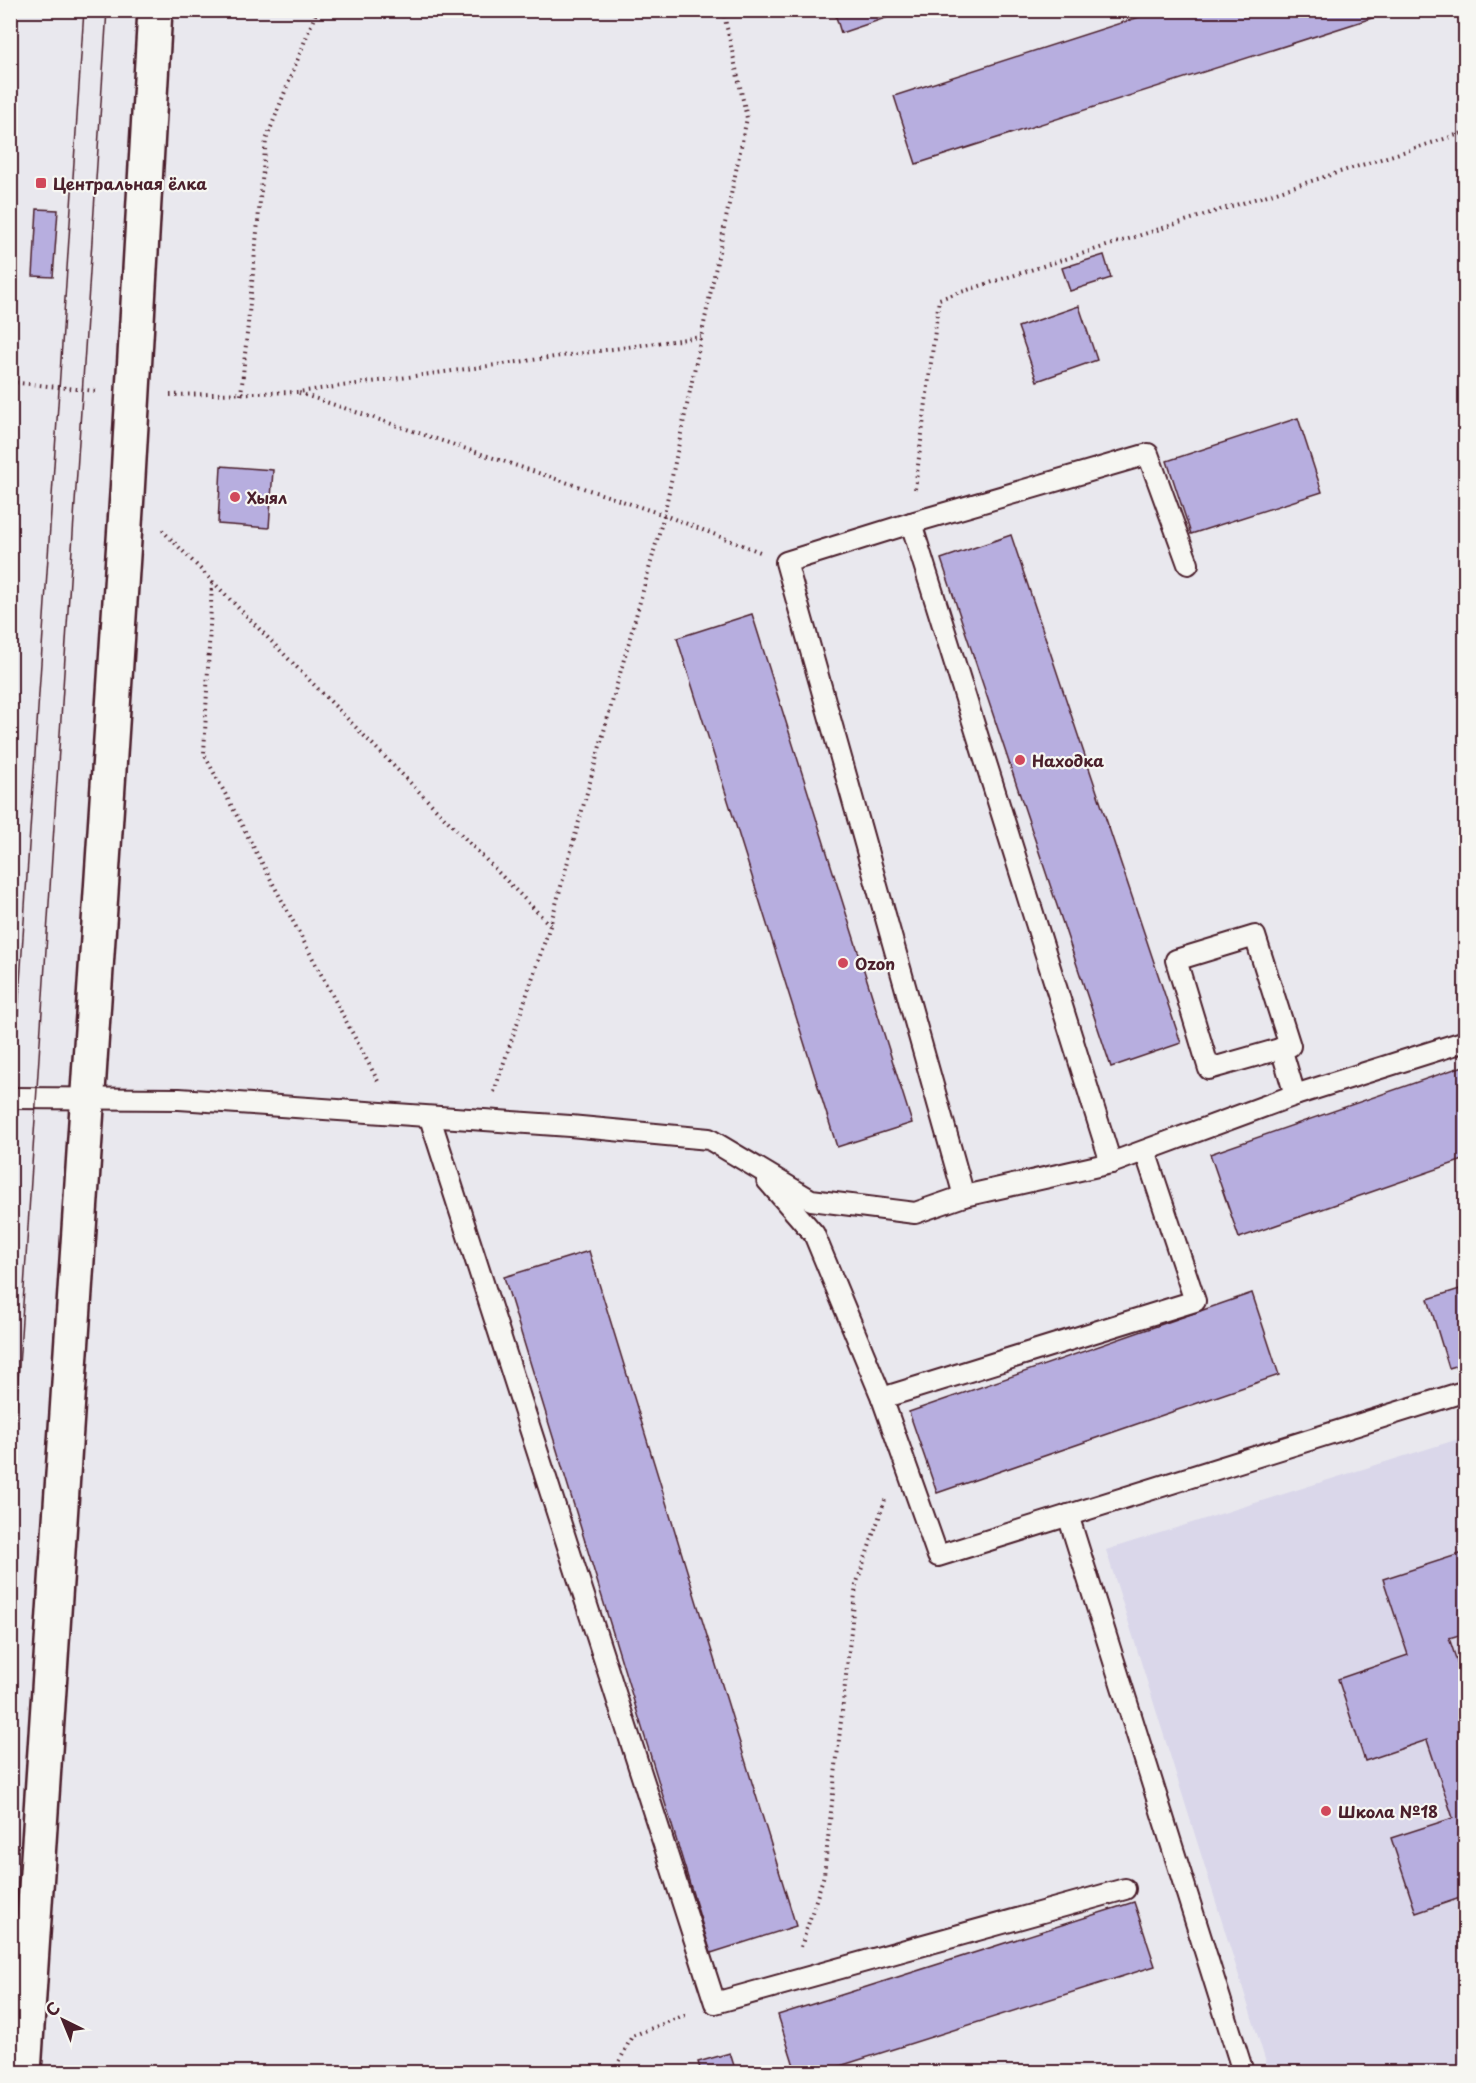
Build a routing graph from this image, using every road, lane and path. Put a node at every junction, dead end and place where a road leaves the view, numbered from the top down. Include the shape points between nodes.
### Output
1 (155, 10) edge
2 (317, 10) edge
3 (723, 10) edge
4 (1466, 132) edge
5 (701, 337) junction
6 (10, 382) edge
7 (298, 392) junction
8 (132, 395) junction
9 (241, 396) junction
10 (127, 494) junction
11 (664, 515) junction
12 (911, 523) junction
13 (786, 562) junction
14 (1188, 564) dead end
15 (213, 582) junction
16 (550, 926) junction
17 (1466, 1041) edge
18 (1281, 1048) junction
19 (1295, 1095) junction
20 (10, 1098) edge
21 (86, 1098) junction
22 (396, 1116) junction
23 (430, 1118) junction
24 (485, 1121) junction
25 (1144, 1151) junction
26 (1111, 1163) junction
27 (755, 1167) junction
28 (964, 1196) junction
29 (1466, 1391) edge
30 (882, 1398) junction
31 (902, 1453) junction
32 (1068, 1515) junction
33 (1125, 1889) dead end
34 (790, 1982) junction
35 (715, 2003) junction
36 (24, 2073) edge
37 (614, 2073) edge
38 (1243, 2073) edge

1 - 8 street
2 - 9 path via 266,140
3 - 5 path via 747,118
4 - 12 path via 939,299
5 - 7 path
5 - 11 path
6 - 8 path
7 - 9 path
7 - 11 path
8 - 9 path
8 - 10 street
10 - 15 path
10 - 21 street
11 - 13 path
11 - 16 path
12 - 13 lane
12 - 14 lane via 1148,454
12 - 26 lane
13 - 28 lane
15 - 16 path
15 - 22 path via 204,754
16 - 24 path
17 - 19 lane
18 - 18 lane via 1209,1069 1176,960 1255,936 1290,1046
18 - 19 lane
19 - 25 lane
20 - 21 lane
21 - 22 lane via 179,1099
21 - 36 street
22 - 23 lane
23 - 24 lane
23 - 35 lane
24 - 27 lane via 709,1139
25 - 26 lane
25 - 30 lane via 1194,1301
26 - 28 lane
27 - 28 lane via 811,1200 915,1212
27 - 30 lane via 814,1234
29 - 32 lane
30 - 31 lane
31 - 32 lane via 938,1556
31 - 34 path via 856,1585 824,1875
32 - 38 lane
33 - 34 lane
34 - 35 lane
35 - 37 path via 632,2036

